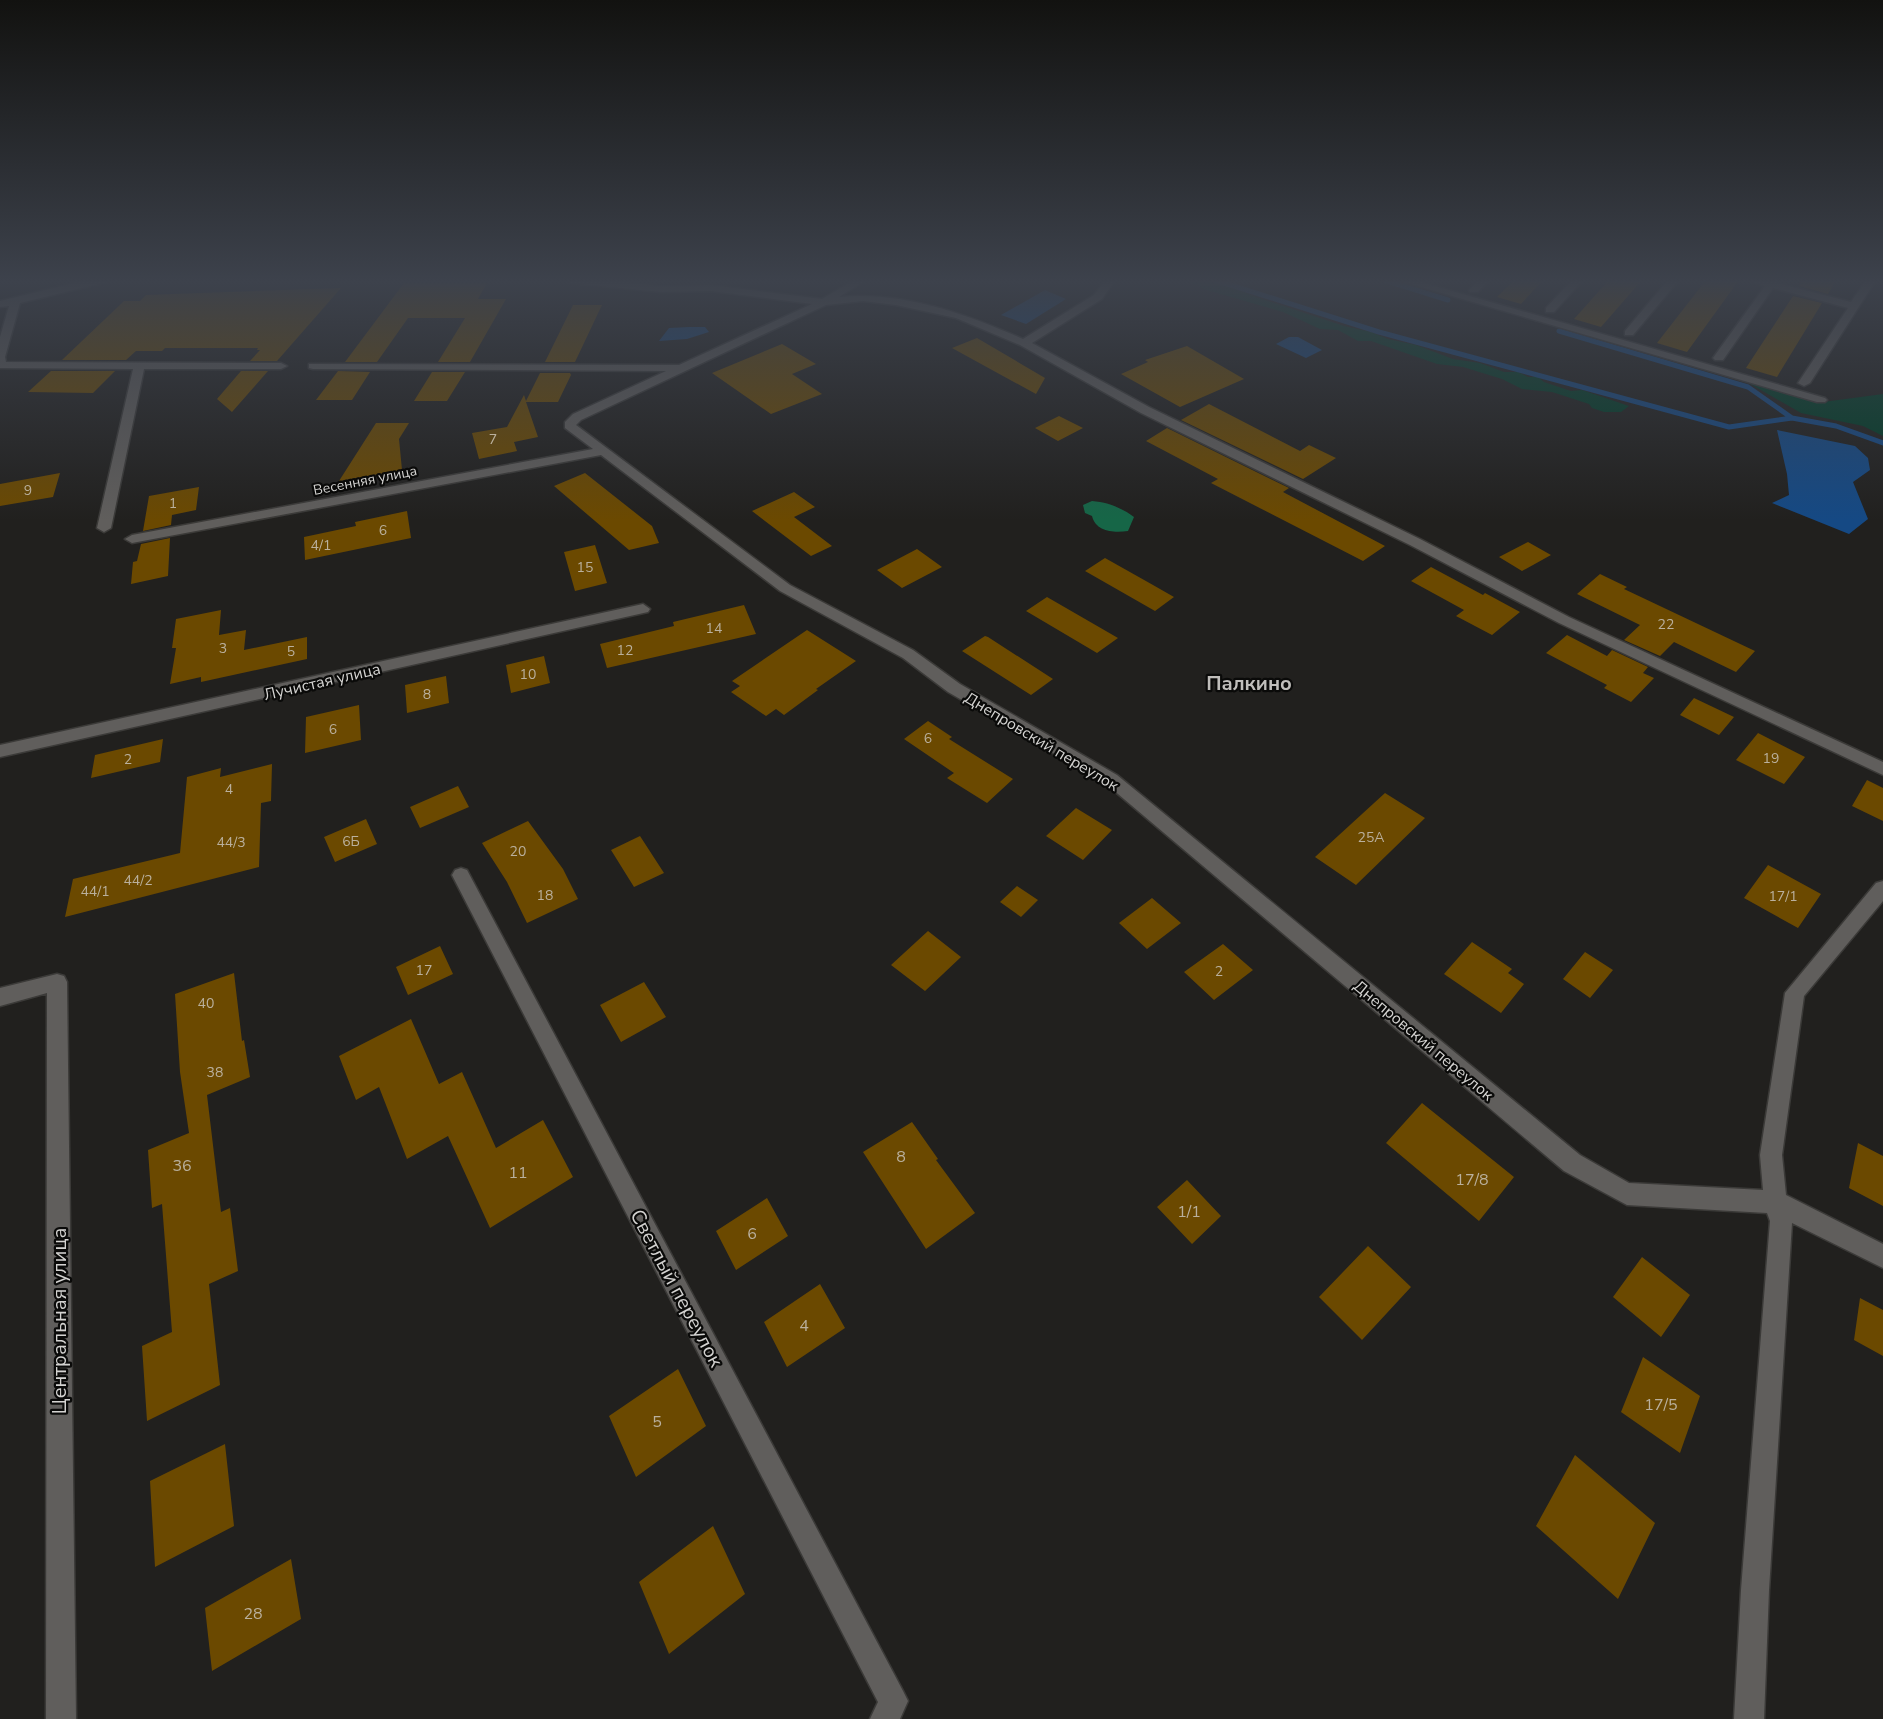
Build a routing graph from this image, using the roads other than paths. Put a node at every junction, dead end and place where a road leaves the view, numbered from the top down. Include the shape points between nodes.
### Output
1 (0, 360) edge
2 (702, 360) edge
3 (1055, 360) edge
4 (1682, 360) edge
5 (1819, 360) edge
6 (139, 366) junction
7 (281, 366) dead end
8 (313, 366) dead end
9 (684, 369) junction
10 (1804, 383) dead end
11 (1821, 400) dead end
12 (603, 451) junction
13 (104, 528) dead end
14 (132, 539) dead end
15 (643, 609) dead end
16 (0, 751) edge
17 (1883, 769) edge
18 (461, 875) dead end
19 (1883, 888) edge
20 (0, 997) edge
21 (1775, 1202) junction
22 (1883, 1256) edge
23 (889, 1710) edge
24 (61, 1719) edge
25 (1749, 1719) edge

1 - 6 street via 1,365 11,366
2 - 9 street, Днепровский переулок
3 - 17 street via 1145,410 1447,558 1564,620
4 - 11 street
5 - 10 street
6 - 7 street
6 - 13 street
8 - 9 street
9 - 12 street, Днепровский переулок via 577,417 569,425
12 - 14 street, Весенняя улица
12 - 21 street, Днепровский переулок via 784,588 908,654 954,688 1111,779 1572,1163 1627,1194
15 - 16 street, Лучистая улица
18 - 23 street, Светлый переулок
19 - 21 street via 1795,993 1771,1155
20 - 24 street, Центральная улица via 57,982
21 - 22 street
21 - 25 street via 1780,1221

